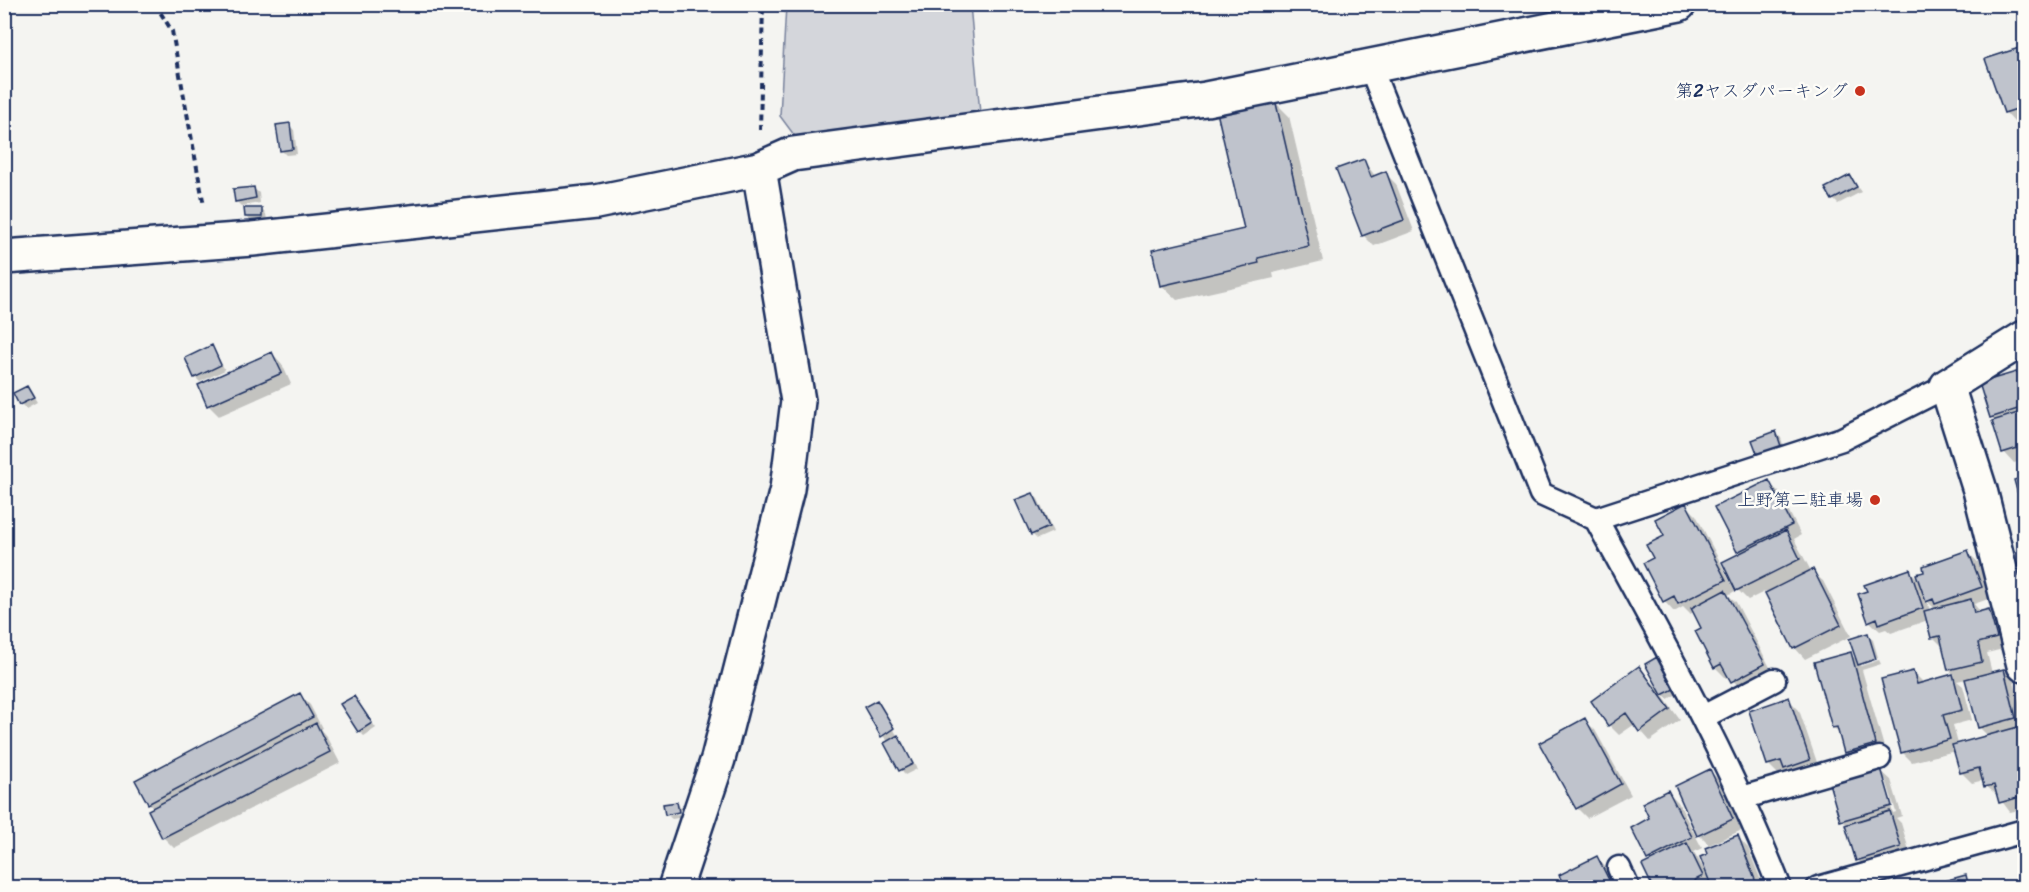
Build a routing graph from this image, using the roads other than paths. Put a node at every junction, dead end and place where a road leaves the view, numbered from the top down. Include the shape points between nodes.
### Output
1 (1679, 4) edge
2 (1370, 66) junction
3 (759, 170) junction
4 (4, 257) edge
5 (2025, 338) edge
6 (1947, 386) junction
7 (1596, 519) junction
8 (2022, 644) edge
9 (1774, 680) dead end
10 (1703, 717) junction
11 (1879, 758) dead end
12 (1742, 798) junction
13 (2025, 831) edge
14 (675, 888) edge
15 (1780, 888) edge
16 (1818, 888) edge

1 - 2 street
2 - 3 street via 1206,99 793,154
2 - 7 lane via 1541,494
3 - 4 street via 596,202 210,242
3 - 14 street via 798,401 787,489 718,759
5 - 6 street
6 - 7 lane via 1842,439
6 - 8 street
7 - 10 lane
9 - 10 lane
10 - 12 lane
11 - 12 lane
12 - 15 lane
13 - 16 lane

